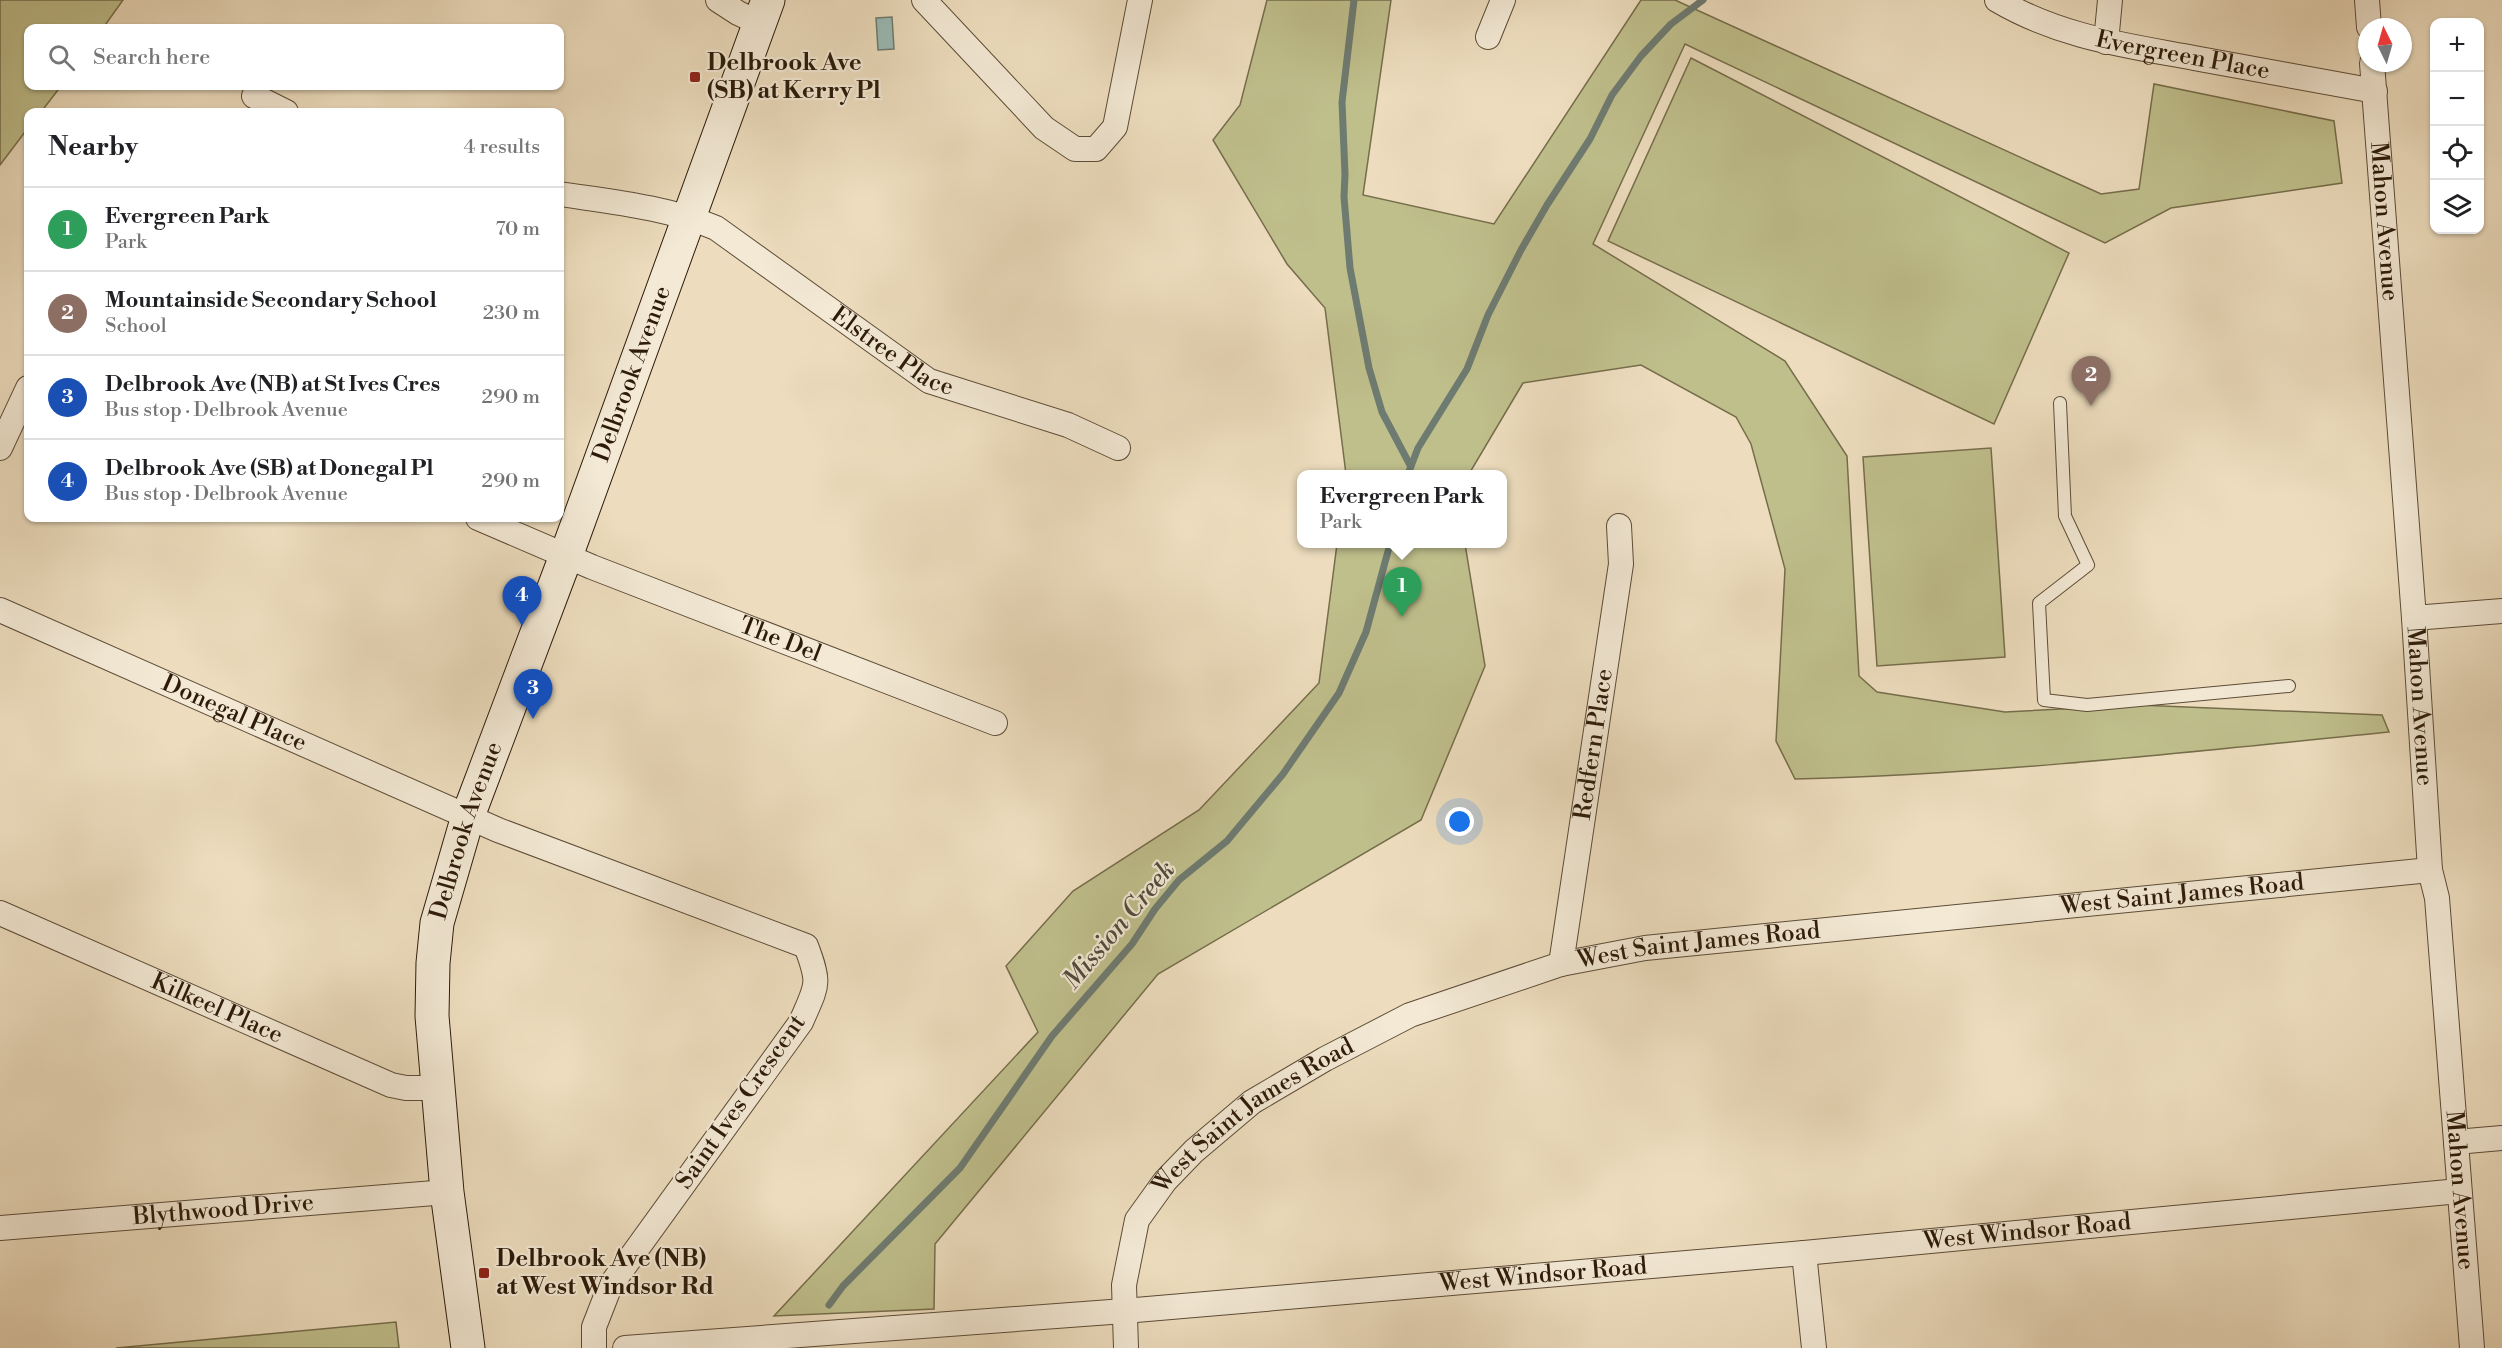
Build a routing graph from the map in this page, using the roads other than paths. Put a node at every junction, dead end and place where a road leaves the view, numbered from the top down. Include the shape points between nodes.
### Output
1 (718, 0) edge
2 (924, 0) edge
3 (1140, 0) edge
4 (1503, 0) edge
5 (1997, 0) edge
6 (2110, 0) edge
7 (2367, 0) edge
8 (763, 11) edge
9 (2368, 18) edge
10 (1488, 37) dead end
11 (2106, 42) junction
12 (2374, 72) edge
13 (2375, 91) junction
14 (254, 96) dead end
15 (278, 108) edge
16 (564, 195) edge
17 (689, 217) junction
18 (24, 397) edge
19 (2060, 403) dead end
20 (0, 448) edge
21 (1118, 448) dead end
22 (487, 522) edge
23 (1618, 526) dead end
24 (566, 556) junction
25 (0, 610) edge
26 (2502, 611) edge
27 (2414, 618) junction
28 (2289, 686) dead end
29 (995, 723) dead end
30 (468, 816) junction
31 (2430, 870) junction
32 (0, 913) edge
33 (1561, 964) junction
34 (438, 1088) junction
35 (2502, 1138) edge
36 (2456, 1142) junction
37 (447, 1191) junction
38 (2459, 1191) junction
39 (0, 1228) edge
40 (1804, 1253) junction
41 (1124, 1311) junction
42 (468, 1348) edge
43 (594, 1348) edge
44 (625, 1348) edge
45 (1126, 1348) edge
46 (1814, 1348) edge
47 (2472, 1348) edge

1 - 8 street via 738,14
2 - 3 street via 1044,128 1075,149 1096,149 1115,127
4 - 10 street
5 - 11 street, Evergreen Place via 2026,17
6 - 11 street
7 - 9 street
8 - 17 street, Delbrook Avenue
11 - 13 street, Evergreen Place
12 - 13 street, Mahon Avenue
13 - 27 street, Mahon Avenue
14 - 15 street
16 - 17 street, Elstree Place
17 - 21 street, Elstree Place via 716,228 930,381 1068,425
17 - 24 street, Delbrook Avenue
18 - 20 street
19 - 28 lane via 2065,516 2088,565 2039,603 2044,699 2087,705
22 - 24 street
23 - 33 street, Redfern Place via 1621,564
24 - 29 street, The Del
24 - 30 street, Delbrook Avenue
25 - 30 street, Donegal Place
26 - 27 street
27 - 31 street, Mahon Avenue
30 - 34 street, Delbrook Avenue via 437,923 432,1016
30 - 43 street, Saint Ives Crescent via 806,946 815,968 817,984 801,1022 610,1286 594,1327
31 - 33 street, West Saint James Road via 1645,948
31 - 36 street, Mahon Avenue via 2437,898
32 - 34 street, Kilkeel Place via 391,1085
33 - 41 street, West Saint James Road via 1410,1015 1252,1102 1194,1151 1137,1220 1124,1285
34 - 37 street, Delbrook Avenue
35 - 36 street
36 - 38 street, Mahon Avenue
37 - 39 street, Blythwood Drive
37 - 42 street, Delbrook Avenue
38 - 40 street, West Windsor Road
38 - 47 street, Mahon Avenue
40 - 41 street, West Windsor Road
40 - 46 street
41 - 44 street, West Windsor Road
41 - 45 street, West Saint James Road

